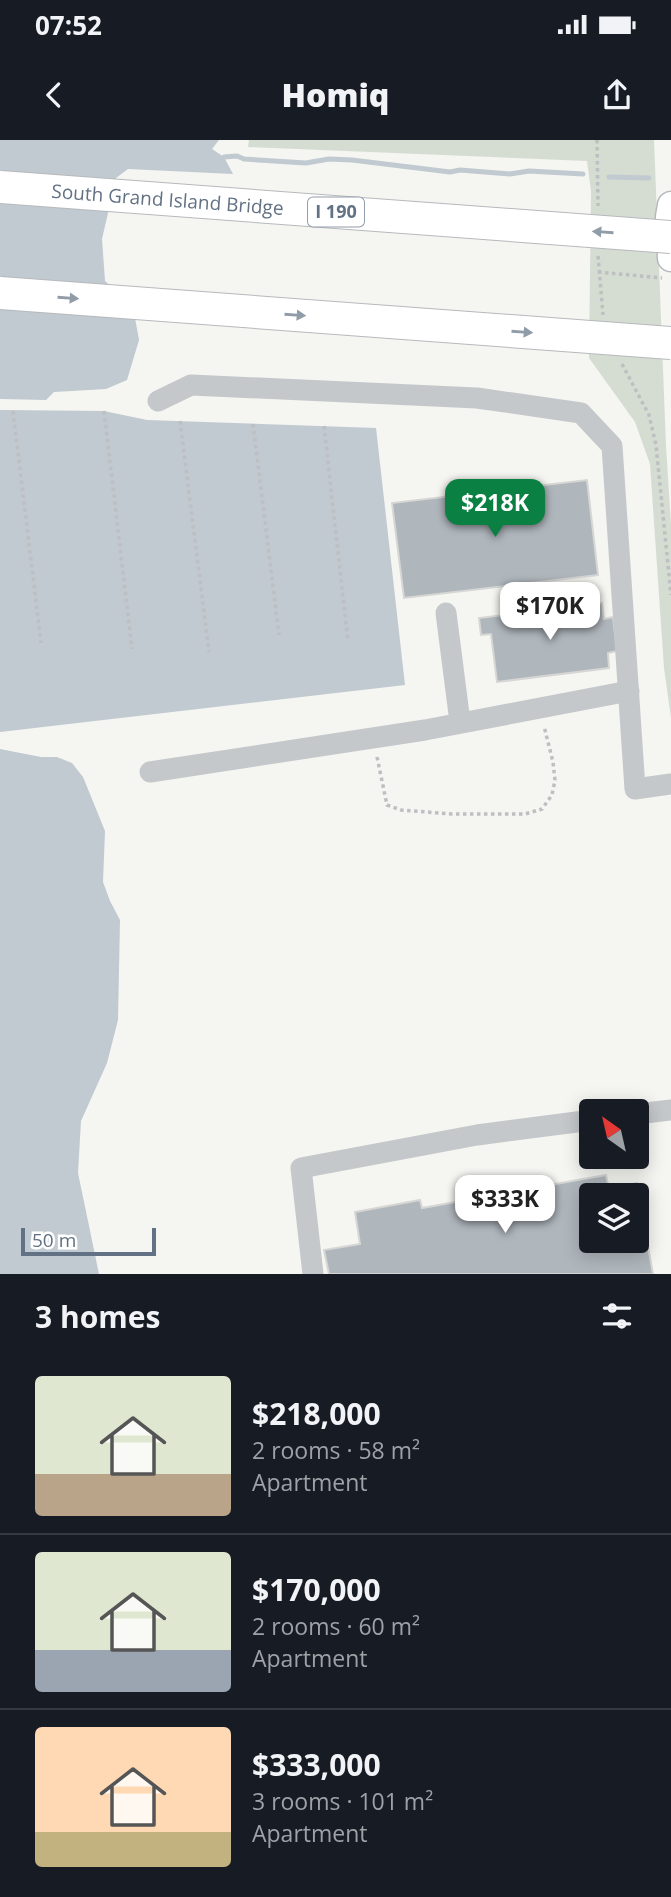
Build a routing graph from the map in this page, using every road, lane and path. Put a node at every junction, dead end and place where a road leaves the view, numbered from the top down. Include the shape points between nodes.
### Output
1 (0, 187) edge
2 (671, 205) edge
3 (671, 237) edge
4 (665, 268) edge
5 (0, 293) edge
6 (603, 317) dead end
7 (671, 343) edge
8 (620, 361) dead end
9 (158, 401) dead end
10 (13, 411) dead end
11 (104, 411) dead end
12 (180, 421) dead end
13 (253, 424) dead end
14 (324, 426) dead end
15 (671, 595) edge
16 (446, 613) dead end
17 (279, 635) dead end
18 (348, 642) dead end
19 (41, 643) dead end
20 (132, 649) dead end
21 (209, 652) dead end
22 (629, 691) junction
23 (539, 709) junction
24 (460, 723) junction
25 (372, 738) junction
26 (150, 772) dead end
27 (671, 784) edge
28 (671, 1110) edge
29 (649, 1113) edge
30 (579, 1121) edge
31 (313, 1274) edge

3 -> 1 highway, South Grand Island Bridge / I 190, bridge
2 - 4 main road
4 - 6 path via 598,272
5 -> 7 highway, bridge
8 - 15 path via 649,415 656,445
9 - 22 lane via 191,385 477,398 581,413 612,446
10 - 19 path
11 - 20 path
12 - 21 path
13 - 17 path
14 - 18 path
16 - 24 lane
22 - 23 lane
22 - 27 lane via 635,789
23 - 24 lane
23 - 25 path via 555,780 542,809 525,814 452,814 387,805
24 - 25 lane
25 - 26 lane
28 - 29 lane
30 - 31 lane via 301,1168

